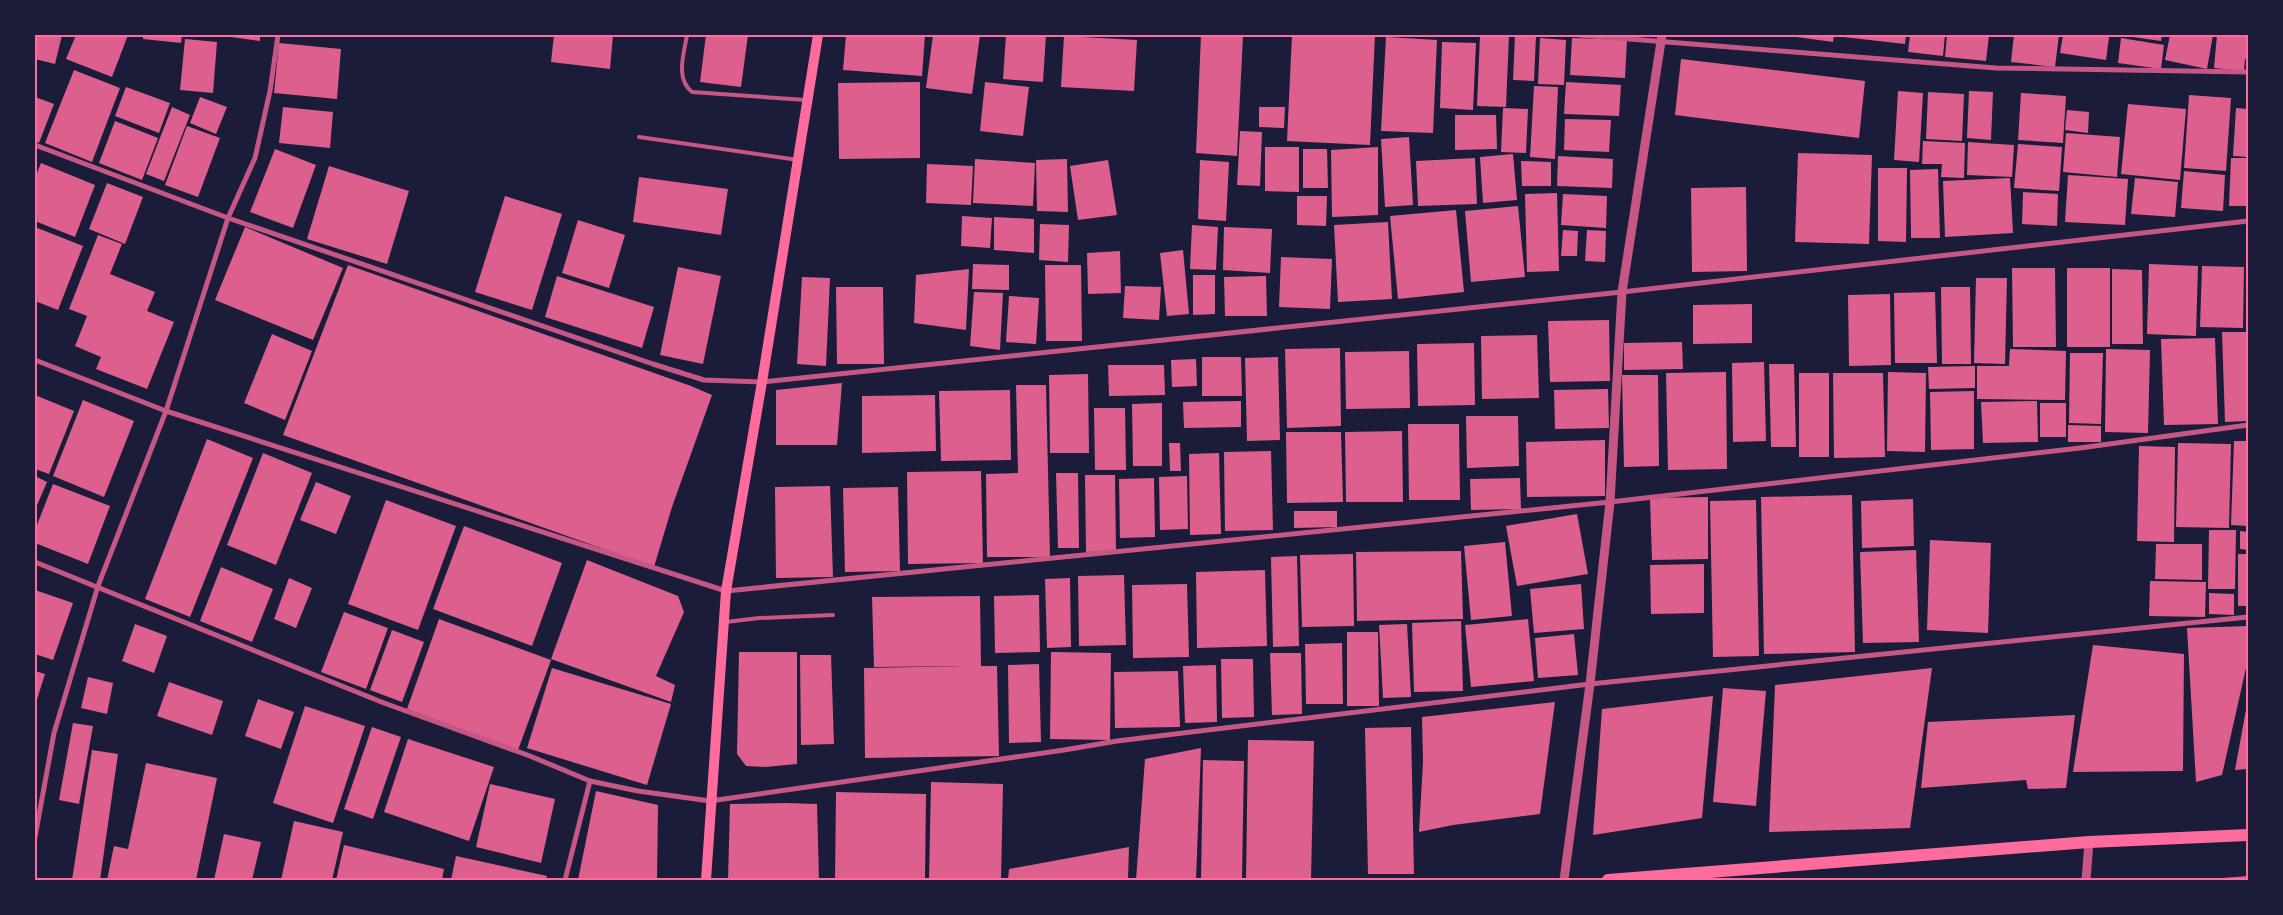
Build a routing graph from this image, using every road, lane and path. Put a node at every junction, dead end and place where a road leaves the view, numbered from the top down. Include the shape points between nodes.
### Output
1 (278, 35) edge
2 (687, 35) edge
3 (818, 35) edge
4 (1579, 35) edge
5 (1662, 38) edge
6 (2248, 72) edge
7 (808, 100) junction
8 (639, 137) dead end
9 (35, 145) edge
10 (798, 160) junction
11 (228, 218) junction
12 (2248, 221) edge
13 (1622, 292) junction
14 (35, 360) edge
15 (762, 382) junction
16 (166, 411) junction
17 (2248, 425) edge
18 (1610, 502) junction
19 (35, 562) edge
20 (98, 586) junction
21 (726, 591) junction
22 (833, 615) dead end
23 (2248, 617) edge
24 (723, 623) junction
25 (1590, 684) junction
26 (590, 781) junction
27 (710, 801) junction
28 (2248, 835) edge
29 (35, 837) edge
30 (2089, 842) junction
31 (565, 880) edge
32 (706, 880) edge
33 (1564, 880) edge
34 (1608, 880) edge
35 (2086, 880) edge

1 - 11 street via 255,158
2 - 7 lane via 681,74 686,87 692,92
3 - 7 main road
4 - 5 street
5 - 6 street via 1996,68
5 - 13 street
7 - 10 main road
8 - 10 lane
9 - 11 street
10 - 15 main road
11 - 15 street via 704,380
11 - 16 street
12 - 13 street
13 - 15 street
13 - 18 street
14 - 16 street
15 - 21 main road
16 - 20 street
16 - 21 street
17 - 18 street via 2080,448
18 - 21 street
18 - 25 street
19 - 20 street
20 - 26 street
20 - 29 street via 54,733
21 - 24 main road
22 - 24 lane
23 - 25 street
24 - 27 main road
25 - 27 street via 1117,741
25 - 33 street
26 - 27 street
26 - 31 street
27 - 32 main road
28 - 30 main road
30 - 34 main road
30 - 35 street

